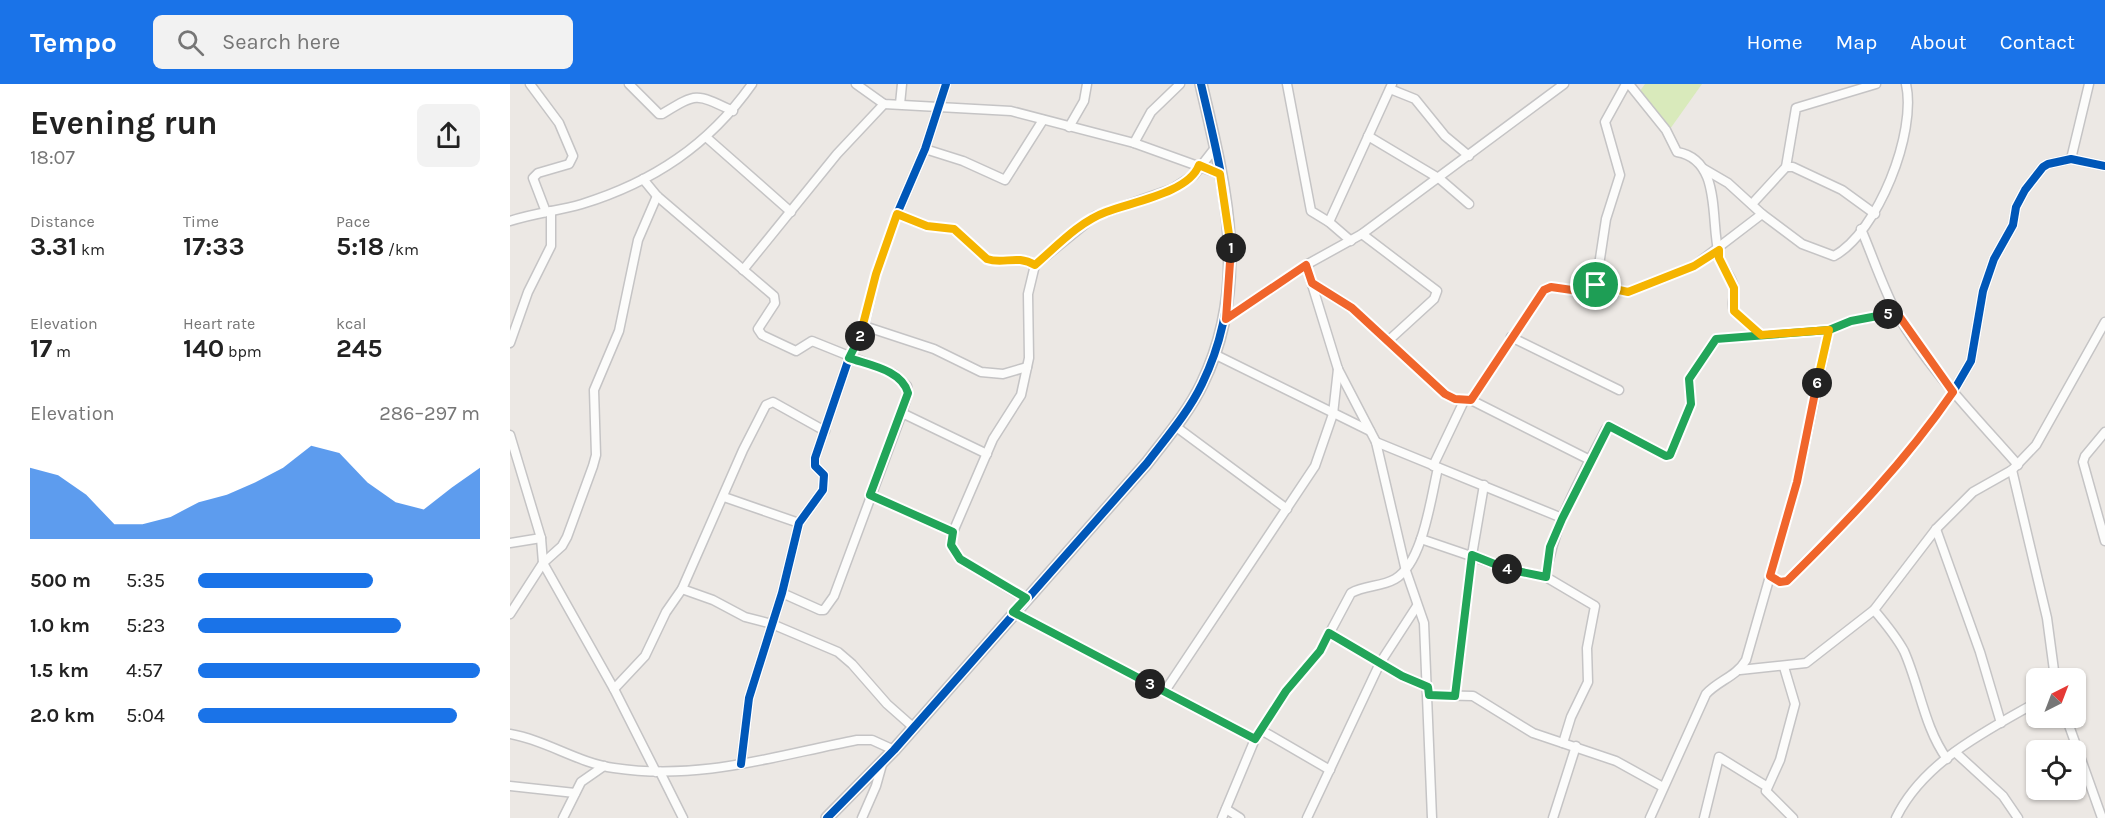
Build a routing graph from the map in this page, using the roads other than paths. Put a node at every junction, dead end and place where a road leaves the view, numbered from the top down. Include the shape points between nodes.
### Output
1 (530, 84) edge
2 (629, 84) edge
3 (752, 84) edge
4 (856, 84) edge
5 (902, 84) edge
6 (946, 84) edge
7 (1087, 84) edge
8 (1180, 84) edge
9 (1201, 84) edge
10 (1287, 84) edge
11 (1564, 84) edge
12 (1628, 84) edge
13 (1876, 84) edge
14 (1906, 84) edge
15 (2089, 84) edge
16 (1391, 87) edge
17 (884, 104) junction
18 (900, 104) junction
19 (939, 107) junction
20 (733, 111) junction
21 (1043, 120) junction
22 (1070, 127) junction
23 (1368, 136) junction
24 (706, 137) junction
25 (1134, 143) junction
26 (1215, 148) junction
27 (925, 149) junction
28 (1468, 156) junction
29 (2071, 159) junction
30 (1199, 165) junction
31 (2105, 166) edge
32 (1786, 167) junction
33 (1704, 169) junction
34 (1220, 174) junction
35 (643, 179) junction
36 (1440, 179) junction
37 (657, 196) junction
38 (1469, 204) dead end
39 (1752, 204) junction
40 (548, 211) junction
41 (791, 212) junction
42 (897, 214) junction
43 (1762, 214) junction
44 (1875, 214) junction
45 (510, 220) edge
46 (1329, 222) junction
47 (1861, 229) junction
48 (1362, 234) junction
49 (1351, 241) junction
50 (1719, 250) junction
51 (1035, 265) junction
52 (1306, 265) junction
53 (743, 270) junction
54 (1312, 283) junction
55 (1596, 285) junction
56 (1897, 313) junction
57 (1226, 319) junction
58 (2105, 322) edge
59 (864, 326) junction
60 (1829, 330) junction
61 (1761, 335) junction
62 (1511, 337) junction
63 (1388, 341) junction
64 (510, 343) edge
65 (1214, 354) junction
66 (849, 358) junction
67 (1027, 367) junction
68 (1338, 369) junction
69 (1619, 390) dead end
70 (1953, 392) junction
71 (1467, 401) junction
72 (902, 413) junction
73 (1333, 414) junction
74 (1175, 426) junction
75 (825, 431) junction
76 (1370, 432) junction
77 (2105, 432) edge
78 (510, 435) edge
79 (1376, 442) junction
80 (512, 446) edge
81 (987, 454) junction
82 (1590, 460) junction
83 (1435, 467) junction
84 (2015, 468) junction
85 (1484, 485) junction
86 (870, 495) junction
87 (724, 497) junction
88 (1287, 508) junction
89 (1562, 519) junction
90 (799, 523) junction
91 (1936, 529) junction
92 (953, 532) junction
93 (541, 538) junction
94 (1421, 539) junction
95 (2105, 541) edge
96 (510, 543) edge
97 (1472, 555) junction
98 (543, 563) junction
99 (1406, 571) junction
100 (1770, 576) junction
101 (1546, 577) junction
102 (682, 589) junction
103 (782, 593) junction
104 (1026, 598) junction
105 (1417, 606) junction
106 (1874, 610) junction
107 (1013, 612) junction
108 (510, 614) edge
109 (772, 624) junction
110 (1329, 633) junction
111 (1380, 663) junction
112 (1784, 667) junction
113 (2054, 668) edge
114 (1740, 670) junction
115 (614, 689) junction
116 (1165, 691) junction
117 (1428, 691) junction
118 (1455, 696) junction
119 (2026, 708) edge
120 (2001, 723) junction
121 (913, 727) junction
122 (2070, 728) edge
123 (1261, 730) junction
124 (510, 734) edge
125 (1255, 739) junction
126 (1563, 743) junction
127 (1576, 746) junction
128 (894, 750) junction
129 (1955, 752) junction
130 (1947, 759) junction
131 (884, 760) junction
132 (741, 764) junction
133 (604, 766) junction
134 (1330, 770) junction
135 (658, 772) junction
136 (510, 786) edge
137 (1766, 786) junction
138 (1663, 787) junction
139 (575, 793) junction
140 (1224, 814) edge
141 (1783, 814) edge
142 (563, 818) edge
143 (683, 818) edge
144 (827, 818) edge
145 (862, 818) edge
146 (1240, 818) edge
147 (1307, 818) edge
148 (1432, 818) edge
149 (1553, 818) edge
150 (1650, 818) edge
151 (1704, 818) edge
152 (1793, 818) edge
153 (1896, 818) edge
154 (2018, 818) edge
155 (2102, 818) edge

1 - 40 street via 559,123 573,156 569,164 533,178
2 - 20 street via 659,114 684,100 701,97
3 - 20 street
4 - 17 street
5 - 18 street
6 - 19 street
7 - 22 street
8 - 25 street via 1151,112
9 - 26 street
10 - 46 street via 1311,211
11 - 28 street
12 - 33 street via 1666,130 1673,148 1692,155
12 - 55 street via 1605,122 1620,176 1606,219
13 - 32 street via 1796,108
14 - 44 street via 1910,100 1907,127
15 - 29 street
16 - 23 street
16 - 28 street via 1415,99 1445,136
17 - 18 street
17 - 41 street
18 - 19 street
19 - 21 street via 1005,110
19 - 27 street
20 - 24 street
21 - 22 street
21 - 27 street via 1005,180
22 - 25 street
23 - 36 street
23 - 46 street
24 - 35 street via 681,158
24 - 41 street
25 - 30 street
26 - 30 street
26 - 34 street
27 - 42 street
28 - 36 street
29 - 31 street
29 - 70 street via 2043,167 2020,197 2013,225 1983,291 1971,361
30 - 34 street
30 - 51 street via 1194,175 1173,189 1095,216
32 - 39 street
32 - 44 street via 1842,190
33 - 39 street
33 - 50 street
34 - 57 street via 1231,249
35 - 37 street
35 - 40 street via 589,201
36 - 38 street
36 - 48 street
37 - 53 street
37 - 98 street via 638,240 619,331 594,390 593,466 567,537
39 - 43 street
40 - 45 street
40 - 64 street via 551,246 528,292
41 - 53 street
42 - 51 street via 927,226 954,229 987,259 1018,258
42 - 59 street via 876,274
43 - 47 street via 1802,244 1834,256
43 - 50 street
44 - 47 street
46 - 49 street
47 - 56 street
48 - 49 street
48 - 63 street via 1437,291 1434,299
49 - 52 street
50 - 55 street via 1694,266 1628,292
50 - 61 street via 1734,288 1734,311
51 - 67 street via 1028,294
52 - 54 street
52 - 57 street
53 - 66 street via 776,299 758,329 762,335 796,351 812,341
54 - 63 street via 1352,308
54 - 68 street
55 - 62 street via 1586,292 1551,287 1544,290
56 - 60 street via 1851,321
56 - 70 street
57 - 65 street
58 - 84 street via 2046,430
59 - 66 street
59 - 67 street via 934,349 981,372 1003,374
60 - 61 street
60 - 100 street via 1797,482
61 - 82 street via 1712,342 1689,379 1691,404 1670,455 1609,426
62 - 69 street
62 - 71 street
63 - 71 street via 1445,394
65 - 73 street
65 - 74 street via 1202,384
66 - 72 street via 900,378 908,393
66 - 75 street
67 - 81 street via 1022,395
68 - 73 street
68 - 76 street
70 - 84 street
70 - 100 street via 1902,461 1817,551 1787,581
71 - 82 street
71 - 83 street
72 - 81 street
72 - 86 street
73 - 76 street
73 - 88 street via 1315,466
74 - 88 street
74 - 104 street via 1147,463
75 - 87 street via 769,402
75 - 90 street via 815,462 824,475 824,490
76 - 79 street
77 - 95 street via 2084,462
78 - 80 street
79 - 83 street
79 - 99 street
80 - 93 street
81 - 92 street
82 - 89 street
83 - 85 street
83 - 94 street
84 - 91 street via 1973,492
84 - 113 street
85 - 89 street
85 - 97 street
86 - 92 street
86 - 103 street via 834,596 824,610
87 - 90 street
87 - 102 street
88 - 116 street
89 - 101 street via 1550,547
90 - 103 street
91 - 106 street
91 - 120 street
92 - 104 street via 951,545 960,559
93 - 96 street
93 - 98 street
94 - 97 street
94 - 99 street
97 - 101 street
97 - 118 street
98 - 108 street
98 - 115 street
99 - 105 street
99 - 110 street via 1382,585 1351,593
100 - 114 street
101 - 126 street via 1592,602 1596,610 1587,648 1588,682
102 - 109 street via 745,617
102 - 115 street via 645,656
103 - 109 street
104 - 107 street
105 - 111 street
105 - 117 street via 1427,639
106 - 112 street via 1806,663
106 - 130 street via 1897,638 1931,731
107 - 116 street
107 - 121 street
109 - 121 street via 846,658
109 - 132 street via 749,698
110 - 111 street
110 - 123 street
111 - 117 street
111 - 134 street
112 - 114 street
112 - 137 street via 1796,704 1780,760
114 - 138 street via 1714,684 1706,694
115 - 135 street
116 - 125 street
117 - 118 street
117 - 148 street
118 - 126 street via 1473,696 1533,733
119 - 120 street
120 - 129 street
121 - 128 street
122 - 155 street
123 - 125 street
123 - 134 street
124 - 133 street
125 - 140 street
126 - 127 street
127 - 138 street via 1628,767
127 - 149 street
128 - 131 street
128 - 132 street via 872,740 857,740
129 - 130 street
129 - 154 street via 2004,796
130 - 153 street via 1920,783
131 - 144 street
131 - 145 street
132 - 135 street via 697,772
133 - 135 street
133 - 139 street via 581,782
134 - 147 street
135 - 143 street
136 - 139 street
137 - 141 street
137 - 151 street via 1719,757
138 - 150 street
139 - 142 street
140 - 146 street
141 - 152 street

